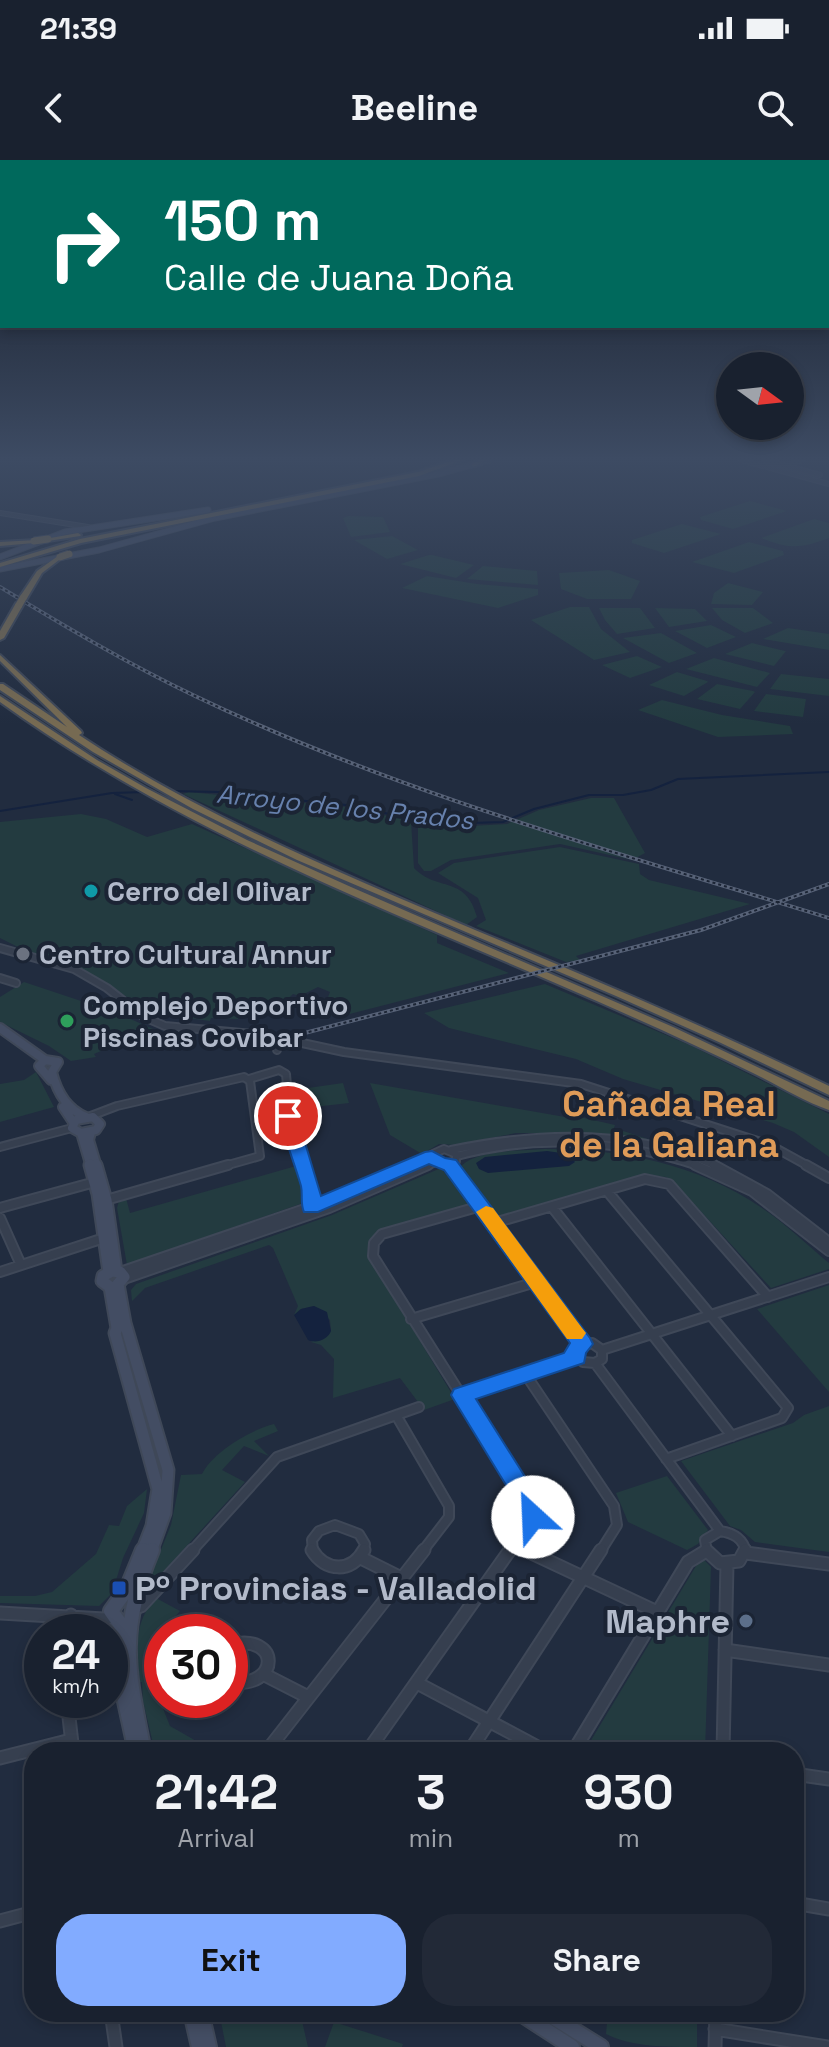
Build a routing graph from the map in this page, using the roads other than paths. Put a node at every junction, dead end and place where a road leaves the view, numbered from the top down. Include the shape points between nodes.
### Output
1 (30, 548) edge
2 (48, 548) edge
3 (54, 548) edge
4 (86, 548) edge
5 (105, 548) edge
6 (0, 563) edge
7 (19, 604) junction
8 (0, 626) edge
9 (0, 638) edge
10 (0, 657) edge
11 (0, 665) edge
12 (0, 678) edge
13 (23, 682) junction
14 (0, 686) edge
15 (0, 698) edge
16 (0, 707) edge
17 (37, 727) junction
18 (76, 732) junction
19 (132, 771) junction
20 (0, 948) edge
21 (0, 978) edge
22 (16, 983) dead end
23 (0, 1028) edge
24 (279, 1037) junction
25 (277, 1050) dead end
26 (48, 1066) junction
27 (249, 1079) junction
28 (829, 1091) edge
29 (829, 1106) edge
30 (108, 1110) junction
31 (87, 1117) junction
32 (99, 1121) junction
33 (79, 1129) junction
34 (0, 1147) edge
35 (454, 1153) junction
36 (434, 1159) junction
37 (450, 1164) junction
38 (829, 1178) edge
39 (95, 1182) junction
40 (607, 1191) junction
41 (106, 1200) junction
42 (481, 1206) junction
43 (311, 1207) junction
44 (552, 1207) junction
45 (0, 1208) edge
46 (0, 1218) edge
47 (494, 1223) junction
48 (104, 1238) junction
49 (829, 1242) edge
50 (829, 1251) edge
51 (21, 1265) junction
52 (0, 1272) edge
53 (116, 1277) junction
54 (829, 1277) edge
55 (536, 1282) junction
56 (768, 1297) junction
57 (711, 1315) junction
58 (411, 1319) junction
59 (652, 1334) junction
60 (583, 1344) junction
61 (602, 1350) junction
62 (576, 1357) junction
63 (595, 1363) junction
64 (526, 1375) junction
65 (462, 1395) junction
66 (419, 1407) dead end
67 (396, 1415) junction
68 (732, 1436) junction
69 (666, 1459) junction
70 (720, 1531) junction
71 (515, 1545) junction
72 (706, 1551) junction
73 (746, 1553) junction
74 (359, 1557) junction
75 (727, 1564) junction
76 (829, 1564) edge
77 (401, 1578) junction
78 (585, 1578) junction
79 (123, 1610) junction
80 (657, 1612) junction
81 (0, 1613) edge
82 (36, 1614) edge
83 (115, 1614) edge
84 (248, 1642) edge
85 (725, 1650) junction
86 (829, 1665) edge
87 (265, 1675) junction
88 (248, 1683) edge
89 (417, 1683) junction
90 (308, 1697) junction
91 (69, 1718) edge
92 (489, 1721) junction
93 (72, 1742) edge
94 (134, 1742) edge
95 (142, 1742) edge
96 (274, 1742) edge
97 (374, 1742) edge
98 (475, 1742) edge
99 (528, 1742) edge
100 (579, 1742) edge
101 (723, 1742) edge
102 (24, 1754) edge
103 (0, 1758) edge
104 (804, 1775) edge
105 (829, 1779) edge
106 (804, 1905) edge
107 (829, 1909) edge
108 (24, 1915) edge
109 (0, 1921) edge
110 (112, 2022) edge
111 (193, 2022) edge
112 (203, 2022) edge
113 (533, 2022) edge
114 (561, 2022) edge
115 (715, 2022) edge
116 (715, 2029) junction
117 (116, 2047) edge
118 (199, 2047) edge
119 (209, 2047) edge
120 (572, 2047) edge
121 (601, 2047) edge
122 (715, 2047) edge
123 (827, 2047) edge

1 - 6 main road
2 - 6 highway
3 - 6 highway
4 - 7 highway, bridge via 39,572
5 - 6 main road
7 - 8 highway
7 - 9 highway
10 - 13 highway
11 - 13 highway
12 - 18 highway
13 - 18 highway
14 - 19 highway
15 - 17 highway
16 - 17 highway
17 - 29 highway via 161,801 273,856 705,1045
18 - 19 highway
19 - 28 highway via 297,856 654,1009
20 - 24 street via 74,969 151,1021 180,1029
21 - 22 street
23 - 26 main road via 23,1041
24 - 25 street
24 - 38 street via 344,1052 581,1084 770,1145
26 - 31 main road via 65,1102
26 - 33 main road
27 - 30 street via 229,1078
27 - 41 street via 260,1156
27 - 43 street via 279,1070 286,1074 289,1122 312,1189
30 - 31 street
30 - 32 street
31 - 32 main road
31 - 33 main road
32 - 33 main road via 99,1127
33 - 34 street
33 - 39 main road
33 - 41 main road via 89,1140
35 - 36 street via 441,1149
35 - 37 street
35 - 49 street via 498,1140 548,1136 658,1148 745,1180
35 - 50 street via 559,1142 662,1155 739,1184
36 - 37 street
36 - 43 street
36 - 53 street via 329,1208
37 - 42 street
39 - 45 street
39 - 48 main road
40 - 44 street
40 - 56 street via 645,1179 669,1184
40 - 57 street
41 - 53 main road
42 - 47 street
42 - 58 street via 389,1231 374,1243 376,1265
43 - 53 street
44 - 47 street
44 - 59 street
46 - 51 street
47 - 55 street
48 - 51 street
48 - 53 main road
51 - 52 street
53 - 79 main road via 115,1333 158,1489 152,1526
54 - 56 street
55 - 58 street
55 - 60 street
56 - 57 street
57 - 59 street
57 - 68 street via 788,1408 782,1418
58 - 65 street
59 - 61 street
59 - 68 street
60 - 61 street
60 - 62 street
61 - 63 street via 602,1359
62 - 63 street
62 - 64 street
63 - 69 street
64 - 65 street
64 - 78 street via 617,1513 615,1532
65 - 71 street via 532,1510 529,1526
66 - 67 street
67 - 77 street via 451,1512
67 - 79 street via 277,1457 141,1606
68 - 69 street
69 - 70 street
70 - 72 street via 705,1540
70 - 73 street via 737,1535
71 - 78 street
71 - 89 street
72 - 75 street
72 - 80 street via 688,1562
73 - 75 street
73 - 76 street
74 - 74 street via 362,1537 344,1525 319,1531 311,1543 314,1557 327,1566 345,1566
74 - 77 street
75 - 85 street
77 - 90 street
78 - 80 street
78 - 92 street
79 - 83 street
79 - 94 main road via 123,1692
79 - 95 main road
80 - 100 street
81 - 82 street
84 - 87 street via 265,1648 270,1661
85 - 86 street
85 - 101 street
87 - 88 street
87 - 90 street
89 - 92 street
89 - 97 street
90 - 96 street
91 - 93 street
92 - 98 street
92 - 99 street
102 - 103 street
104 - 105 street
106 - 107 street
108 - 109 street
110 - 117 street
111 - 118 main road
112 - 119 main road
113 - 120 main road
114 - 121 main road
115 - 116 street
116 - 122 street
116 - 123 street

